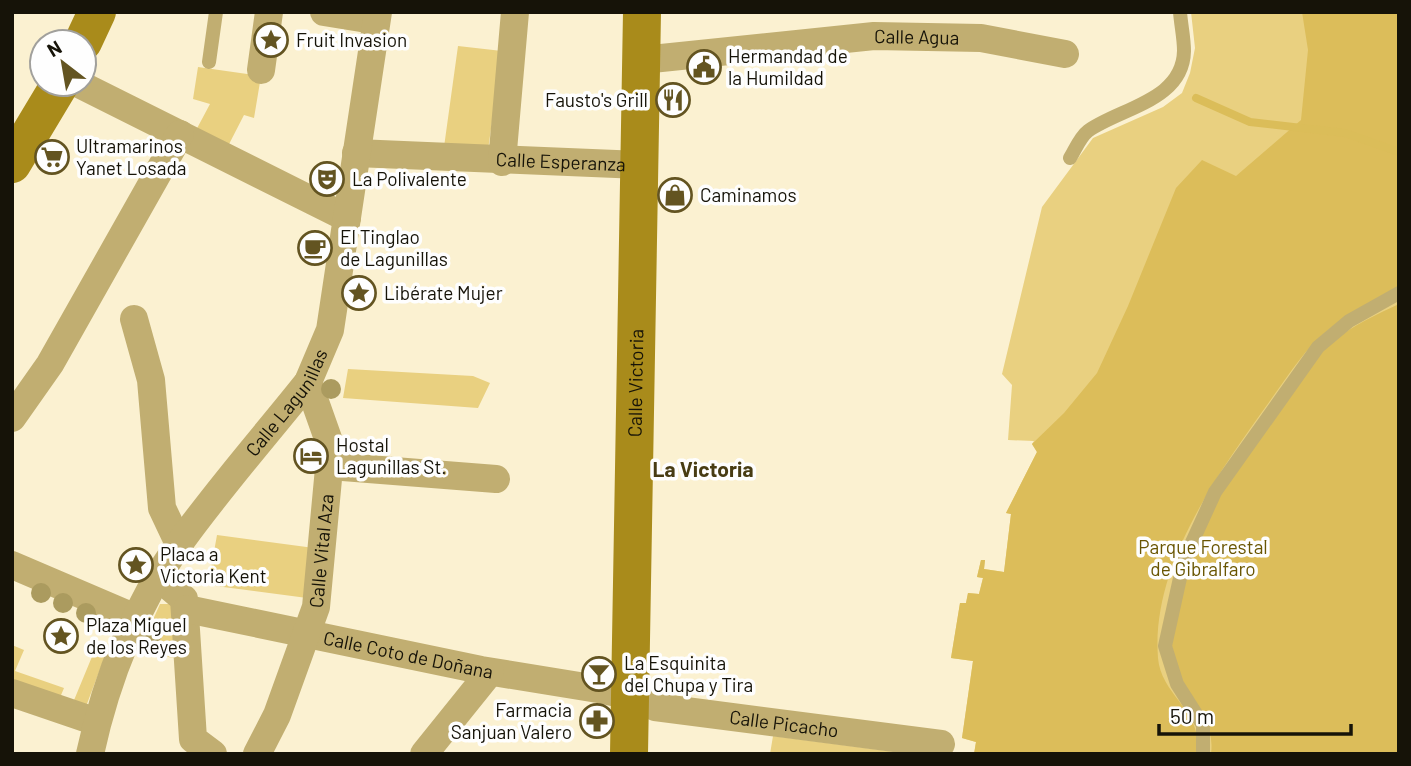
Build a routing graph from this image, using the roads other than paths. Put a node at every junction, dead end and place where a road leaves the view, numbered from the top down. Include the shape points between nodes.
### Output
1 (97, 12) edge
2 (216, 12) edge
3 (269, 12) edge
4 (324, 12) edge
5 (515, 12) edge
6 (642, 12) edge
7 (1180, 12) edge
8 (371, 16) edge
9 (90, 28) edge
10 (1065, 54) dead end
11 (642, 60) junction
12 (209, 62) dead end
13 (261, 70) dead end
14 (98, 93) edge
15 (52, 98) edge
16 (180, 134) junction
17 (356, 153) junction
18 (1070, 158) dead end
19 (502, 162) junction
20 (12, 164) edge
21 (640, 165) junction
22 (348, 218) junction
23 (117, 246) junction
24 (124, 278) dead end
25 (1399, 293) edge
26 (134, 319) dead end
27 (308, 382) junction
28 (12, 418) edge
29 (330, 466) junction
30 (496, 479) dead end
31 (179, 544) junction
32 (12, 565) edge
33 (158, 577) junction
34 (187, 609) junction
35 (136, 618) junction
36 (308, 635) junction
37 (490, 672) junction
38 (12, 693) edge
39 (630, 696) junction
40 (97, 722) junction
41 (941, 744) dead end
42 (90, 754) edge
43 (213, 754) edge
44 (257, 754) edge
45 (424, 754) edge
46 (629, 754) edge
47 (1203, 754) edge

1 - 9 main road
2 - 12 lane
3 - 13 street
4 - 8 street
5 - 19 street
6 - 11 main road, Calle Victoria
7 - 18 lane via 1184,53 1175,79 1138,107 1085,133
8 - 17 street, Calle Lagunillas
10 - 11 street, Calle Agua via 981,38 874,36
11 - 21 main road, Calle Victoria
14 - 16 street
15 - 20 main road
16 - 22 street
16 - 23 street
17 - 19 street, Calle Esperanza
17 - 22 street, Calle Lagunillas
19 - 21 street, Calle Esperanza
21 - 39 main road, Calle Victoria
22 - 27 street, Calle Lagunillas via 330,330
23 - 24 street
23 - 28 street via 50,364
25 - 47 lane via 1349,321 1318,347 1215,492 1184,560 1165,646 1177,684 1203,725
26 - 31 street via 151,380 162,508
27 - 29 street, Calle Vital Aza via 331,447
27 - 31 street, Calle Lagunillas
29 - 30 street
29 - 36 street, Calle Vital Aza via 316,607
31 - 33 street, Calle Lagunillas
32 - 35 street
33 - 34 street via 184,598
33 - 35 street, Calle Lagunillas
34 - 36 street, Calle Coto de Doñana
34 - 43 street via 193,739
35 - 40 street, Calle Lagunillas
36 - 37 street, Calle Coto de Doñana
36 - 44 street, Calle Vital Aza via 278,715
37 - 39 street, Calle Coto de Doñana
37 - 45 street
38 - 40 street
39 - 41 street, Calle Picacho via 655,707
39 - 46 main road, Calle Victoria
40 - 42 street, Calle Lagunillas

